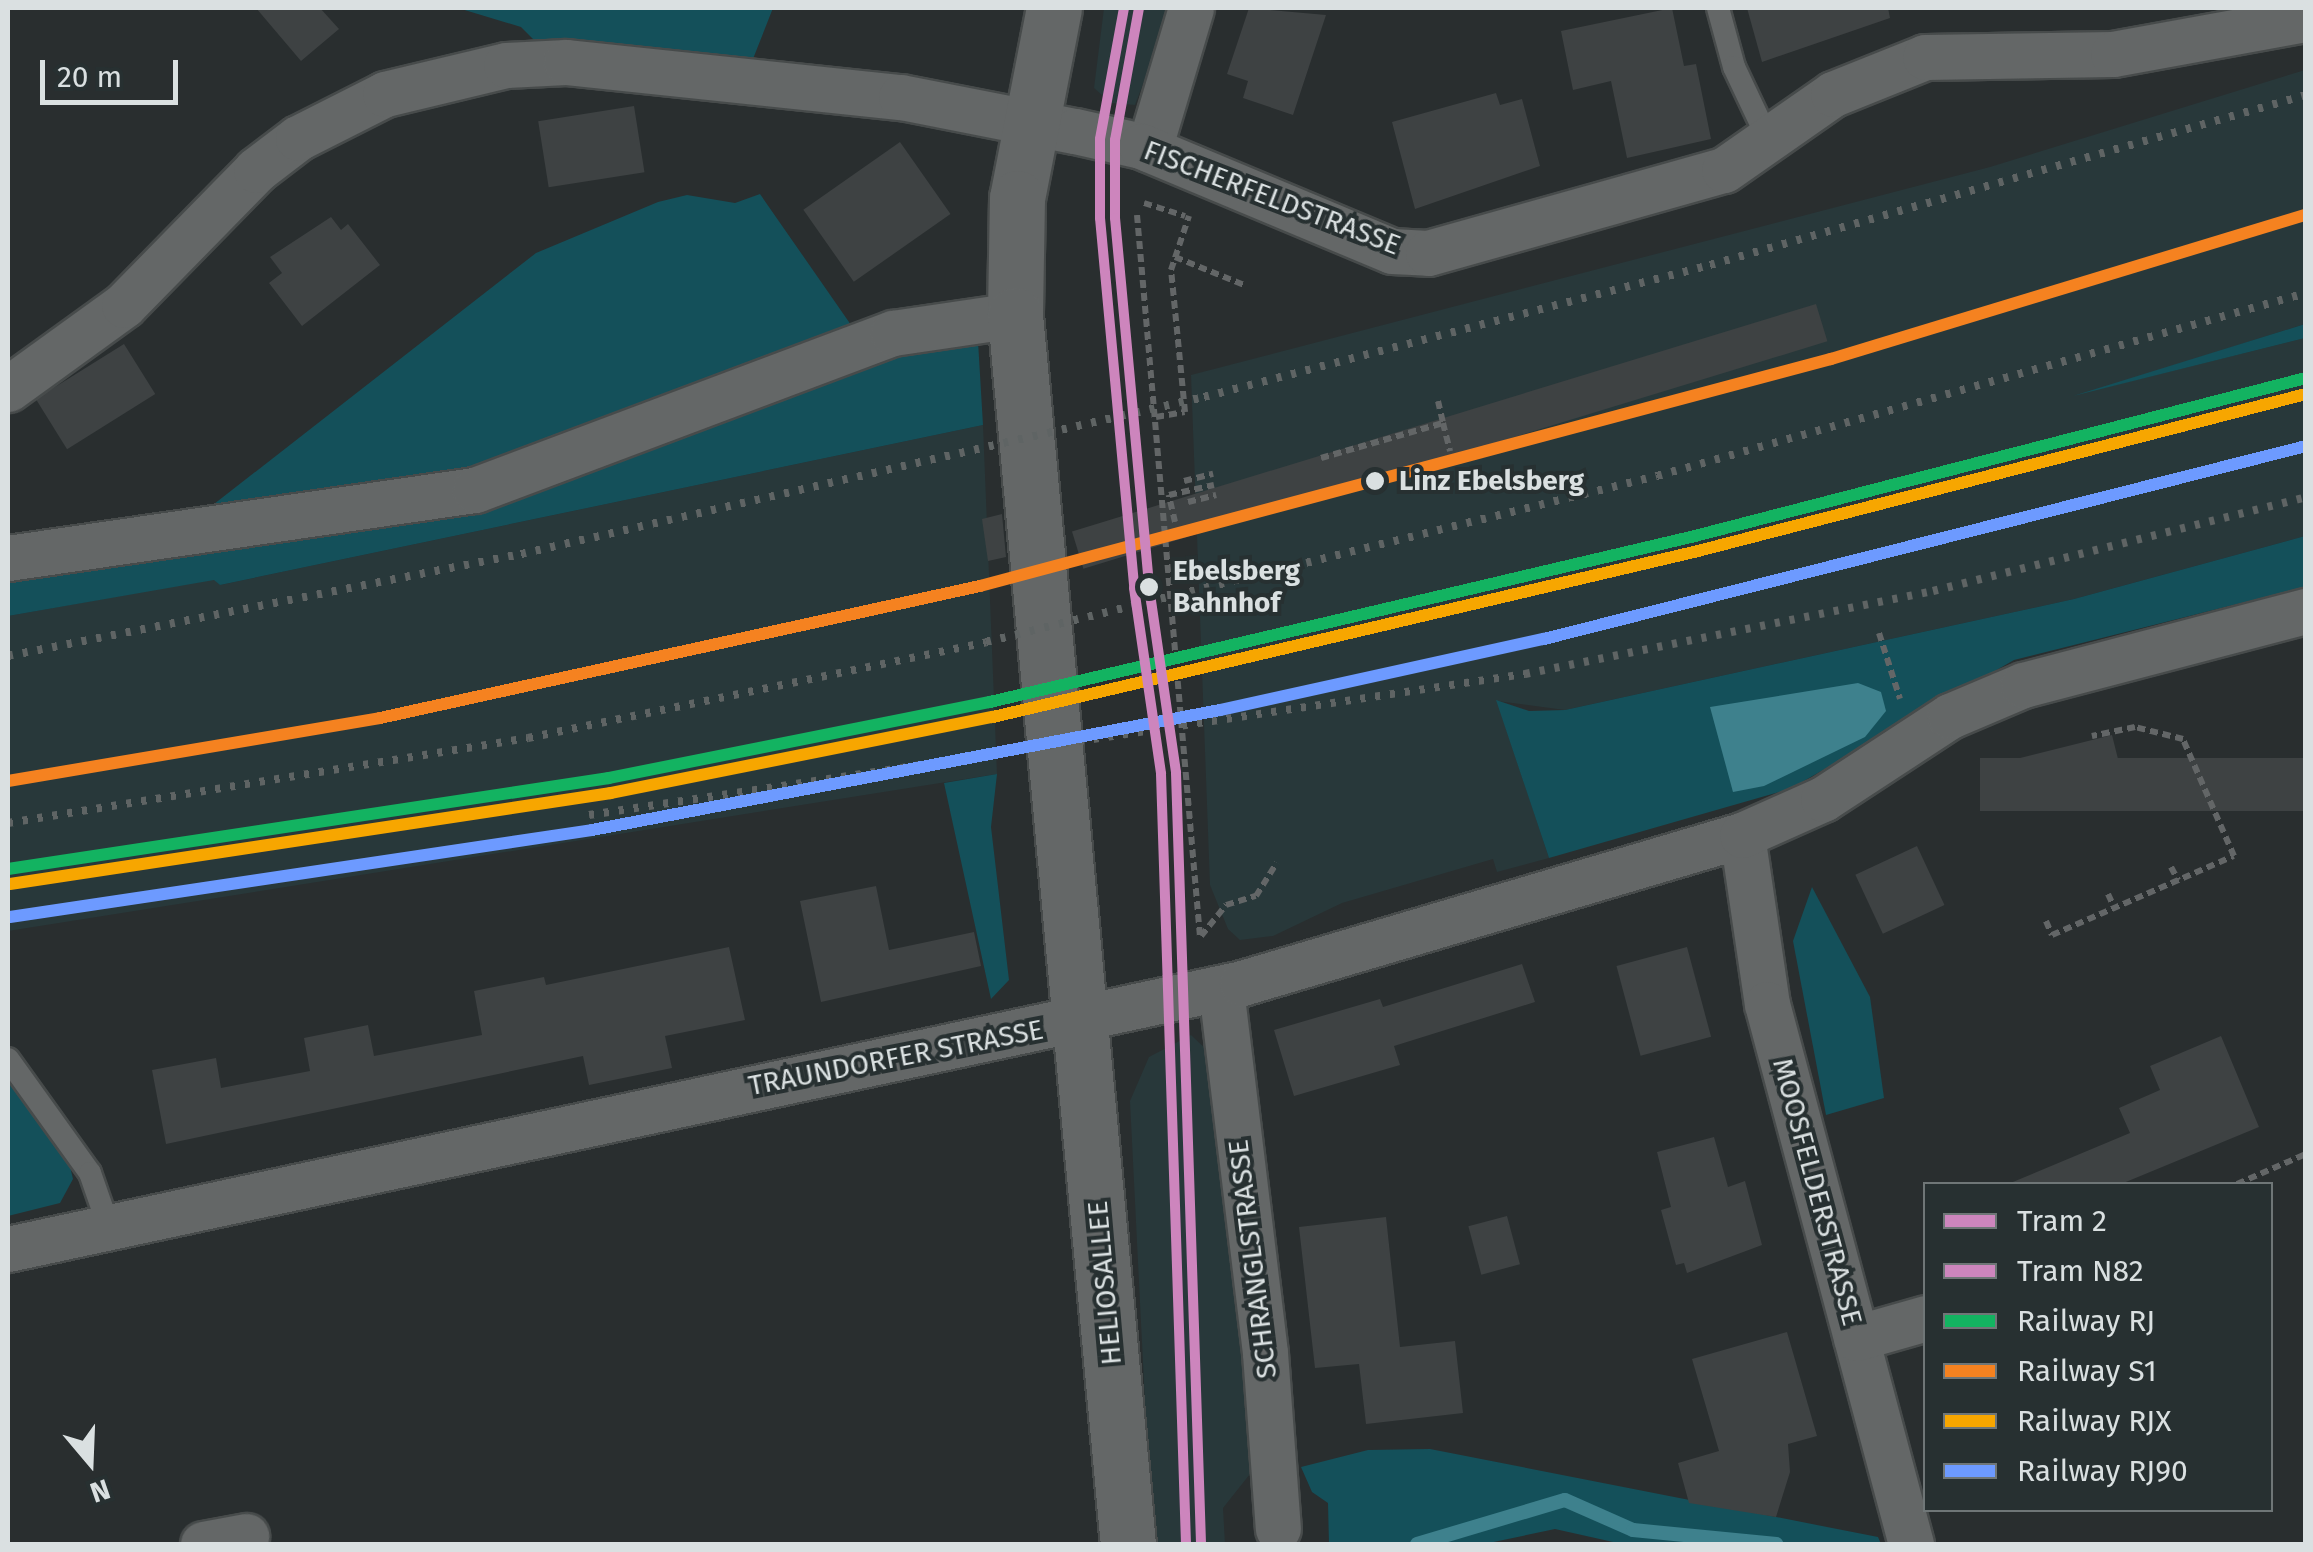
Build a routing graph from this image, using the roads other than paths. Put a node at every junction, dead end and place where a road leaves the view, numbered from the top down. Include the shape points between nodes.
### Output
1 (1054, 8) edge
2 (1191, 8) edge
3 (1718, 8) edge
4 (2306, 19) edge
5 (1026, 123) junction
6 (1768, 141) junction
7 (1148, 149) junction
8 (1015, 315) junction
9 (8, 389) edge
10 (8, 558) edge
11 (2306, 611) edge
12 (1742, 836) junction
13 (1221, 989) junction
14 (1079, 1022) junction
15 (8, 1059) edge
16 (108, 1225) junction
17 (8, 1249) edge
18 (1923, 1319) edge
19 (1856, 1338) junction
20 (1278, 1529) dead end
21 (1128, 1544) edge
22 (1911, 1544) edge

1 - 5 street, TRAUNDORFER STRASSE
2 - 7 street
3 - 6 lane via 1734,67
4 - 6 street, FISCHERFELDSTRASSE via 2126,53 1925,58 1833,94
5 - 7 street, FISCHERFELDSTRASSE
5 - 8 street, TRAUNDORFER STRASSE
5 - 9 street, FISCHERFELDSTRASSE via 901,98 566,62 443,76 385,94 298,138 256,170 124,304
6 - 7 street, FISCHERFELDSTRASSE via 1724,170 1665,190 1428,253 1392,251
8 - 10 street via 893,333 475,490
8 - 14 street, TRAUNDORFER STRASSE
11 - 12 street via 2023,685 1950,716 1823,800
12 - 13 street
12 - 19 street, MOOSFELDERSTRASSE via 1767,1004
13 - 14 street
13 - 20 street, SCHRANGLSTRASSE via 1265,1353
14 - 16 street, TRAUNDORFER STRASSE
14 - 21 street, HELIOSALLEE
15 - 16 lane via 90,1173
16 - 17 street, TRAUNDORFER STRASSE
18 - 19 street
19 - 22 street, MOOSFELDERSTRASSE

